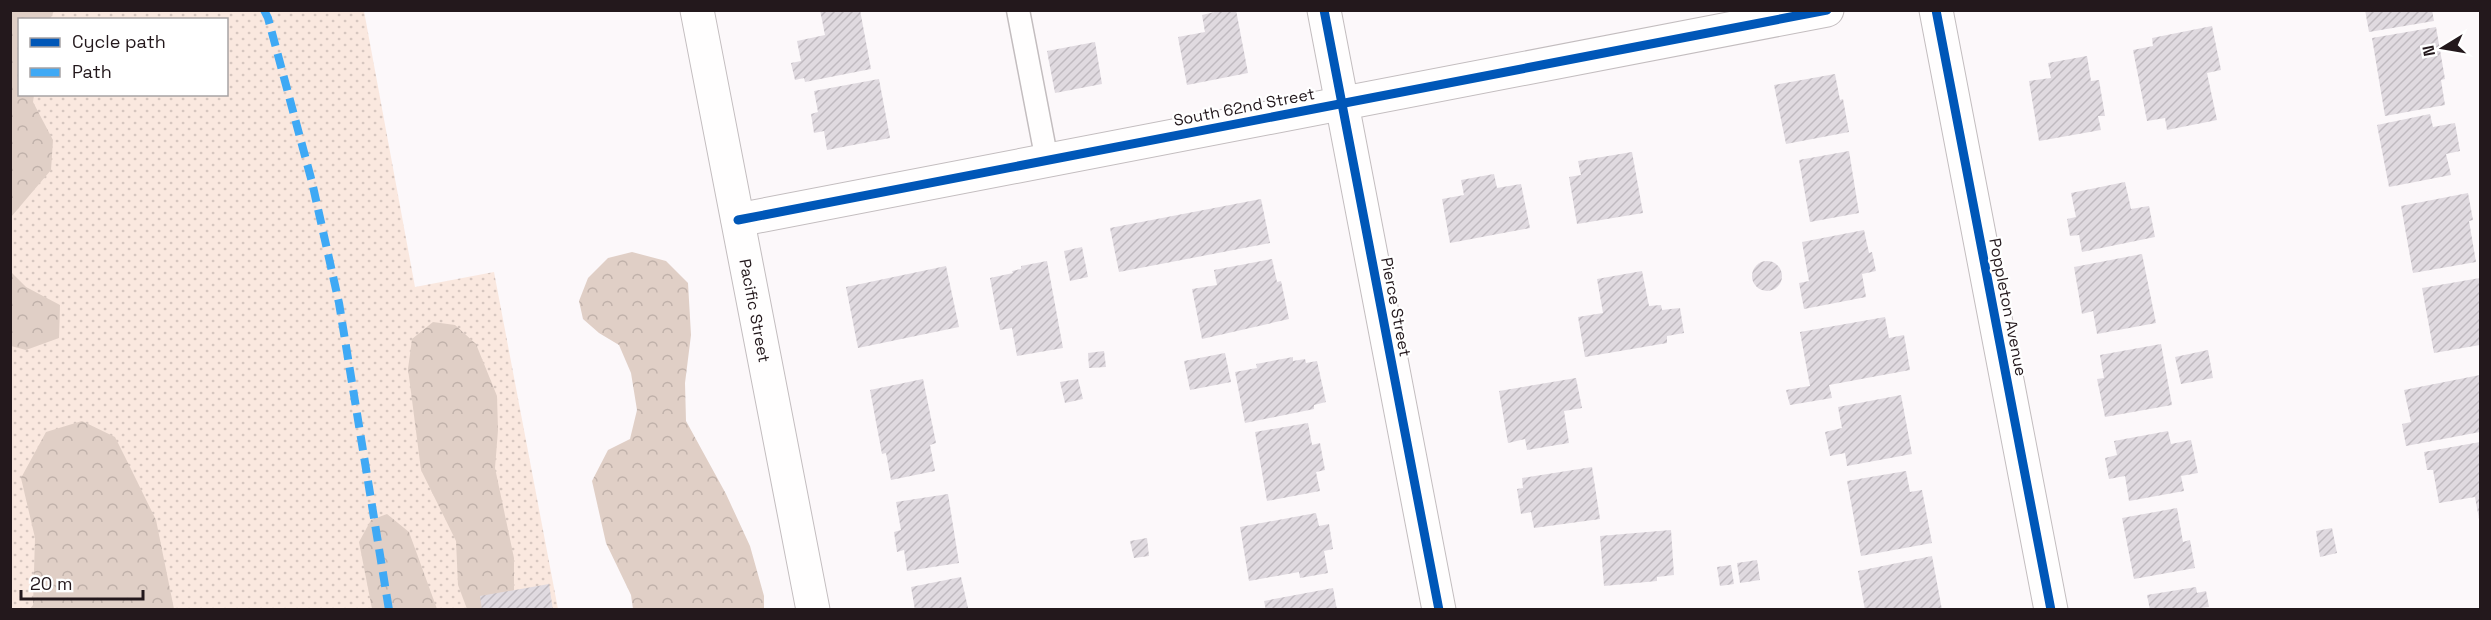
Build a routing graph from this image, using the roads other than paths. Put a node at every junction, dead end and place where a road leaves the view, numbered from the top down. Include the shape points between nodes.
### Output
1 (698, 10) edge
2 (1018, 10) edge
3 (1324, 10) edge
4 (1827, 10) edge
5 (1936, 10) edge
6 (1342, 104) junction
7 (1047, 161) junction
8 (738, 220) junction
9 (813, 609) edge
10 (1439, 609) edge
11 (2051, 609) edge

1 - 8 street, Pacific Street
2 - 7 lane
3 - 6 street, Pierce Street
4 - 6 street, South 62nd Street
5 - 11 street, Poppleton Avenue
6 - 7 street, South 62nd Street
6 - 10 street, Pierce Street
7 - 8 street, South 62nd Street
8 - 9 street, Pacific Street

